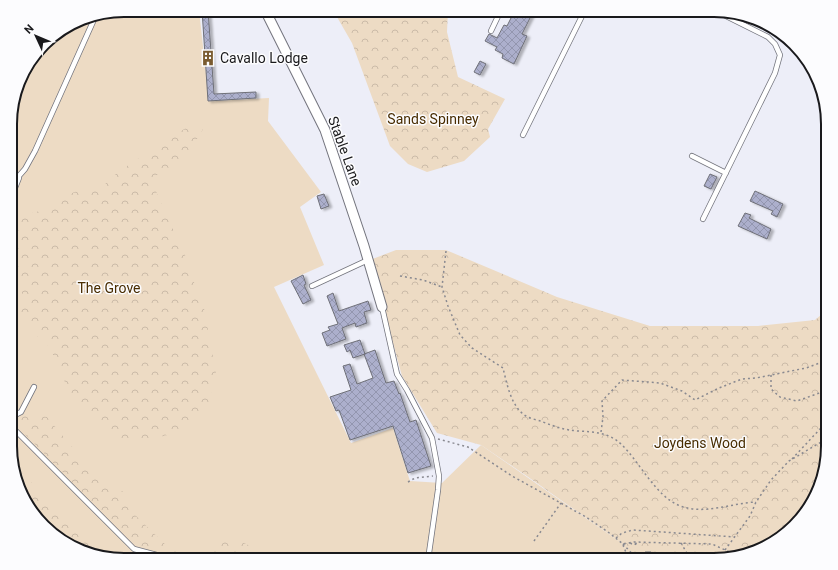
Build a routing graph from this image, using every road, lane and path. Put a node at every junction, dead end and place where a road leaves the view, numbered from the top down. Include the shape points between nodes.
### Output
1 (269, 17) edge
2 (498, 17) edge
3 (583, 17) edge
4 (731, 18) edge
5 (93, 22) edge
6 (491, 31) dead end
7 (524, 135) dead end
8 (692, 156) dead end
9 (726, 173) junction
10 (19, 178) joint
11 (17, 183) edge
12 (703, 219) dead end
13 (446, 251) dead end
14 (368, 260) junction
15 (400, 276) dead end
16 (312, 286) dead end
17 (442, 287) junction
18 (382, 307) joint
19 (821, 363) edge
20 (771, 375) junction
21 (34, 387) dead end
22 (821, 392) edge
23 (17, 414) edge
24 (821, 428) edge
25 (17, 432) edge
26 (601, 432) junction
27 (432, 438) junction
28 (821, 442) edge
29 (789, 461) junction
30 (439, 476) junction
31 (408, 482) dead end
32 (756, 502) junction
33 (561, 504) junction
34 (735, 537) junction
35 (616, 538) junction
36 (534, 541) dead end
37 (681, 543) junction
38 (623, 544) junction
39 (726, 550) junction
40 (730, 552) edge
41 (147, 553) edge
42 (429, 553) edge
43 (626, 553) edge
44 (631, 553) edge
45 (686, 553) edge

1 - 14 street, Stable Lane via 325,130
2 - 6 lane
3 - 7 lane
4 - 9 lane via 768,37 780,55 775,73
5 - 10 lane via 35,151
8 - 9 lane
9 - 12 lane
10 - 11 lane
13 - 17 path
14 - 16 lane
14 - 18 street, Stable Lane
15 - 17 path
17 - 26 path via 460,335 472,348 503,368 511,396 526,416 564,430
18 - 27 lane via 397,374
19 - 20 path
20 - 22 path via 771,389 780,397 797,401
20 - 26 path via 742,379 695,400 682,391 660,383 622,380 602,401
21 - 23 lane via 21,412
24 - 29 path
25 - 41 lane via 134,550
26 - 32 path via 620,443 662,493 678,505 694,509
27 - 30 lane
27 - 33 path via 468,447
28 - 29 path
29 - 32 path via 770,480
30 - 31 path via 415,478
30 - 42 lane
32 - 34 path via 750,516
33 - 35 path via 586,517
33 - 36 path
34 - 35 path via 633,530 622,532
34 - 39 path
35 - 38 path
37 - 38 path
37 - 39 path via 712,544
37 - 45 path
38 - 43 path
38 - 44 path
39 - 40 path

